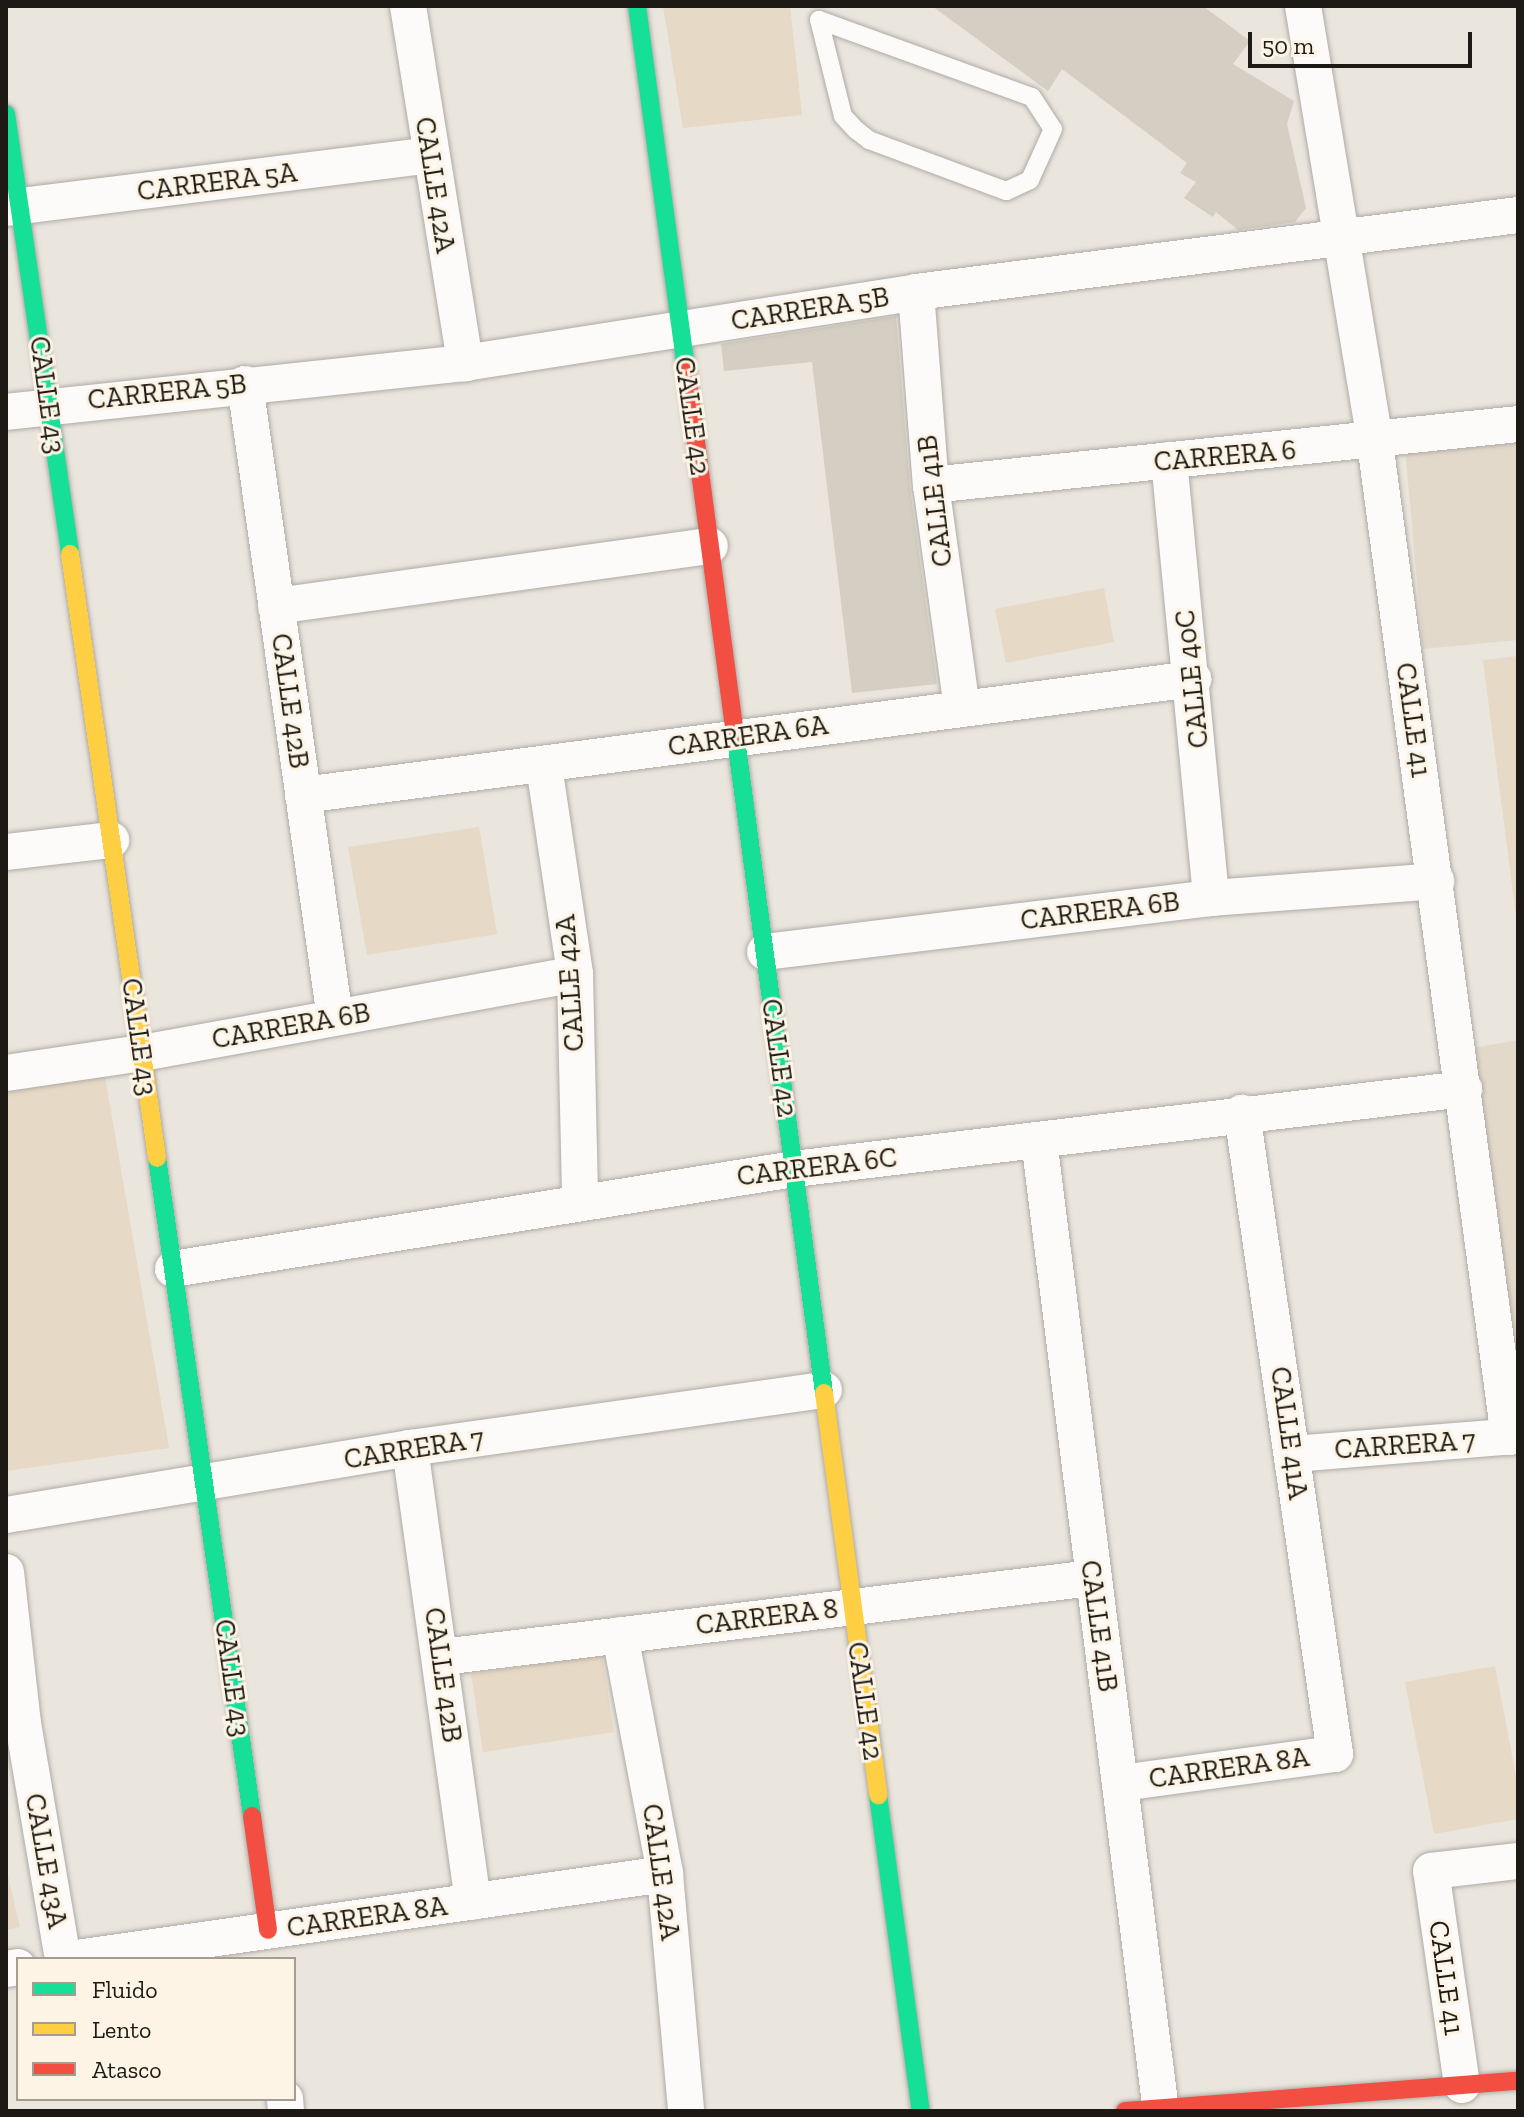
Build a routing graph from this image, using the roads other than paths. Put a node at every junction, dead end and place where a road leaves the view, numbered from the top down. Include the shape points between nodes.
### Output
1 (408, 6) edge
2 (637, 6) edge
3 (1303, 6) edge
4 (818, 13) edge
5 (6, 114) edge
6 (429, 155) junction
7 (13, 207) edge
8 (1518, 215) edge
9 (1338, 238) junction
10 (916, 292) junction
11 (681, 330) junction
12 (465, 363) junction
13 (245, 384) junction
14 (48, 403) junction
15 (6, 412) edge
16 (1518, 424) edge
17 (1375, 443) junction
18 (1169, 460) junction
19 (931, 485) junction
20 (710, 546) junction
21 (276, 606) junction
22 (1193, 679) junction
23 (962, 709) junction
24 (735, 735) junction
25 (544, 766) junction
26 (303, 795) junction
27 (111, 840) junction
28 (6, 852) edge
29 (1436, 881) junction
30 (1211, 898) junction
31 (765, 952) junction
32 (575, 974) junction
33 (335, 1018) junction
34 (142, 1053) junction
35 (6, 1073) edge
36 (1464, 1089) junction
37 (1242, 1113) junction
38 (1039, 1140) junction
39 (794, 1169) junction
40 (580, 1201) junction
41 (173, 1269) junction
42 (824, 1390) junction
43 (1514, 1437) edge
44 (410, 1448) junction
45 (1293, 1454) junction
46 (203, 1481) junction
47 (6, 1515) edge
48 (6, 1572) edge
49 (1092, 1578) junction
50 (853, 1607) junction
51 (620, 1635) junction
52 (442, 1657) junction
53 (14, 1724) edge
54 (1335, 1754) joint
55 (1122, 1783) junction
56 (1518, 1861) edge
57 (665, 1874) junction
58 (473, 1902) junction
59 (270, 1945) edge
60 (63, 1957) edge
61 (99, 1957) edge
62 (1518, 2081) edge
63 (1462, 2085) junction
64 (1161, 2110) edge
65 (686, 2111) edge
66 (921, 2111) edge
67 (1125, 2111) edge

1 - 6 street, CALLE 42A
2 - 11 street, CALLE 42
3 - 9 street, CALLE 41
4 - 4 lane via 1032,97 1053,129 1030,180 1006,191 869,140 856,130 843,116
5 - 7 street, CALLE 43
6 - 7 street, CARRERA 5A
6 - 12 street, CALLE 42A
7 - 14 street, CALLE 43
8 - 9 street, CARRERA 5B
9 - 10 street, CARRERA 5B
9 - 17 street, CALLE 41
10 - 11 street, CARRERA 5B
10 - 19 street, CALLE 41B
11 - 12 street, CARRERA 5B
11 - 20 street, CALLE 42
12 - 13 street, CARRERA 5B
13 - 14 street, CARRERA 5B
13 - 21 street, CALLE 42B
14 - 15 street, CARRERA 5B
14 - 27 street, CALLE 43
16 - 17 street, CARRERA 6
17 - 18 street, CARRERA 6
17 - 29 street, CALLE 41
18 - 19 street, CARRERA 6
18 - 22 street, CALLE 40C
19 - 23 street, CALLE 41B
20 - 21 street
20 - 24 street, CALLE 42
21 - 26 street, CALLE 42B
22 - 23 street, CARRERA 6A
22 - 30 street, CALLE 40C
23 - 24 street, CARRERA 6A
24 - 25 street, CARRERA 6A
24 - 31 street, CALLE 42
25 - 26 street, CARRERA 6A
25 - 32 street, CALLE 42A
26 - 33 street, CALLE 42B
27 - 28 street
27 - 34 street, CALLE 43
29 - 30 street, CARRERA 6B
29 - 36 street, CALLE 41
30 - 31 street, CARRERA 6B
31 - 39 street, CALLE 42
32 - 33 street, CARRERA 6B
32 - 40 street, CALLE 42A
33 - 34 street, CARRERA 6B
34 - 35 street, CARRERA 6B
34 - 41 street, CALLE 43
36 - 37 street, CARRERA 6C
36 - 43 street, CALLE 41
37 - 38 street, CARRERA 6C
37 - 45 street, CALLE 41A
38 - 39 street, CARRERA 6C
38 - 49 street, CALLE 41B
39 - 40 street, CARRERA 6C
39 - 42 street, CALLE 42
40 - 41 street, CARRERA 6C
41 - 46 street, CALLE 43
42 - 44 street, CARRERA 7
42 - 50 street, CALLE 42
43 - 45 street, CARRERA 7
44 - 46 street, CARRERA 7
44 - 52 street, CALLE 42B
45 - 54 street, CALLE 41A
46 - 47 street, CARRERA 7
46 - 59 street, CALLE 43
48 - 53 street, CALLE 43A
49 - 50 street, CARRERA 8
49 - 55 street, CALLE 41B
50 - 51 street, CARRERA 8
50 - 66 street, CALLE 42
51 - 52 street, CARRERA 8
51 - 57 street, CALLE 42A
52 - 58 street, CALLE 42B
53 - 60 street, CALLE 43A
54 - 55 street, CARRERA 8A
55 - 64 street, CALLE 41B
56 - 63 street, CALLE 41 via 1431,1871
57 - 58 street, CARRERA 8A
57 - 65 street, CALLE 42A
58 - 59 street, CARRERA 8A
59 - 61 street, CARRERA 8A
62 - 63 street
63 - 64 street
64 - 67 street

